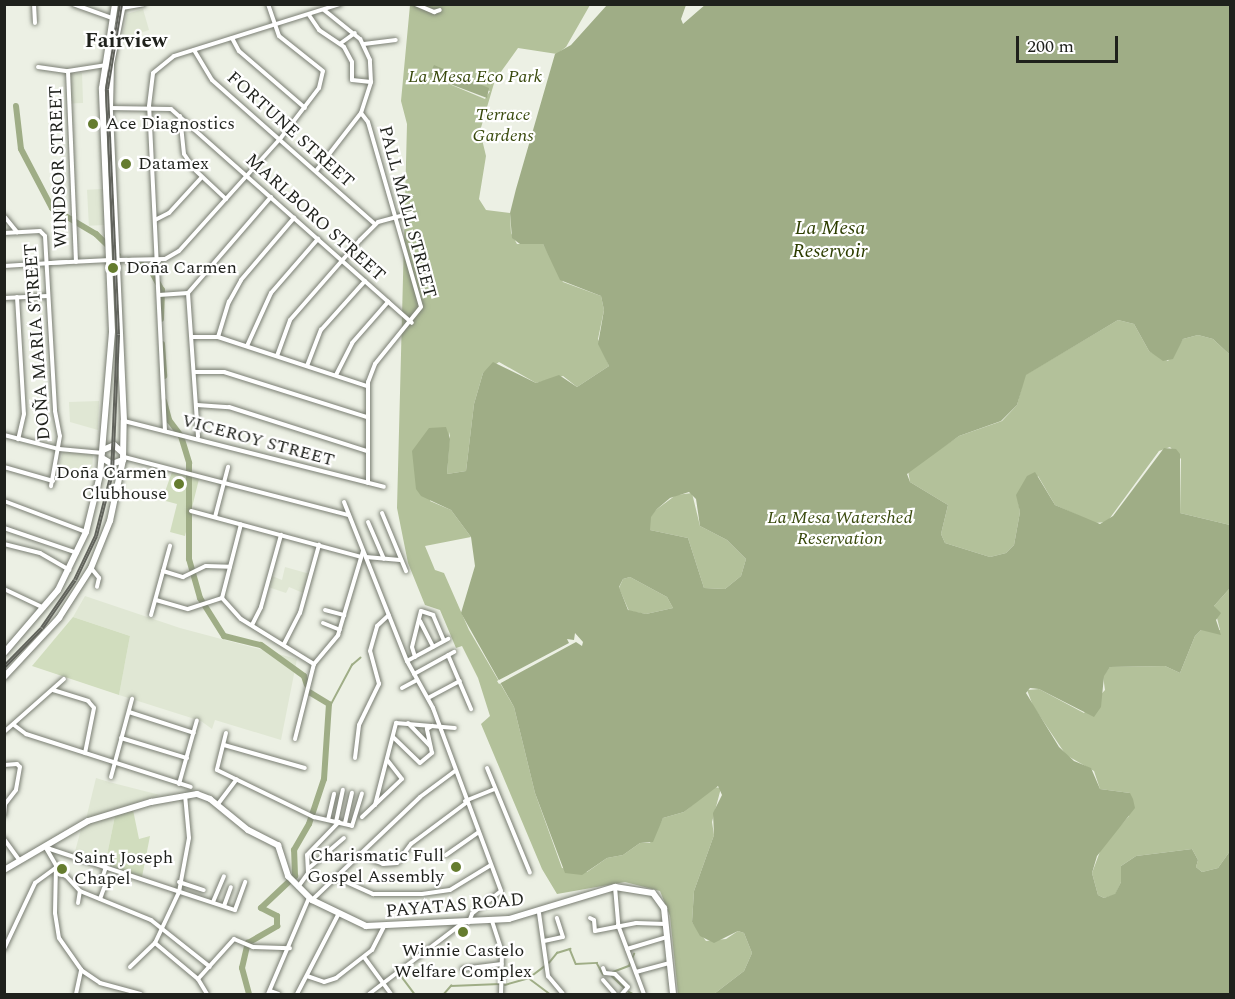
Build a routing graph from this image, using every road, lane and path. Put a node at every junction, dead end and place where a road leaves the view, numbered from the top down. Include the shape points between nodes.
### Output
1 (34, 4) edge
2 (73, 4) edge
3 (144, 4) edge
4 (268, 4) edge
5 (340, 4) edge
6 (415, 4) edge
7 (120, 6) edge
8 (324, 10) junction
9 (440, 10) dead end
10 (309, 15) junction
11 (112, 18) junction
12 (34, 23) dead end
13 (274, 25) junction
14 (355, 33) junction
15 (232, 38) junction
16 (396, 40) dead end
17 (341, 43) junction
18 (364, 44) junction
19 (194, 50) junction
20 (104, 65) junction
21 (38, 67) dead end
22 (68, 70) junction
23 (371, 82) junction
24 (149, 106) junction
25 (305, 108) junction
26 (106, 109) junction
27 (361, 113) junction
28 (180, 116) junction
29 (280, 139) junction
30 (316, 171) junction
31 (248, 176) junction
32 (201, 178) junction
33 (271, 197) junction
34 (226, 199) junction
35 (412, 213) dead end
36 (4, 216) edge
37 (395, 216) junction
38 (294, 218) junction
39 (155, 220) junction
40 (375, 224) junction
41 (17, 232) junction
42 (4, 233) edge
43 (318, 239) junction
44 (158, 258) junction
45 (114, 260) junction
46 (342, 260) junction
47 (76, 262) junction
48 (48, 264) junction
49 (4, 266) edge
50 (365, 281) junction
51 (188, 293) junction
52 (159, 295) junction
53 (48, 296) junction
54 (17, 297) junction
55 (4, 298) edge
56 (388, 302) junction
57 (412, 323) junction
58 (193, 337) junction
59 (218, 338) junction
60 (247, 346) junction
61 (277, 356) junction
62 (307, 366) junction
63 (194, 372) junction
64 (336, 375) junction
65 (367, 386) junction
66 (197, 405) junction
67 (367, 417) junction
68 (124, 421) junction
69 (165, 431) junction
70 (4, 435) edge
71 (198, 437) junction
72 (18, 439) junction
73 (59, 449) junction
74 (367, 451) junction
75 (103, 454) junction
76 (123, 457) junction
77 (4, 467) edge
78 (228, 467) dead end
79 (121, 470) junction
80 (99, 475) junction
81 (224, 482) junction
82 (368, 483) junction
83 (384, 488) dead end
84 (4, 501) edge
85 (344, 502) dead end
86 (191, 511) dead end
87 (382, 513) dead end
88 (350, 515) junction
89 (215, 517) junction
90 (368, 522) dead end
91 (240, 524) junction
92 (4, 528) edge
93 (86, 532) junction
94 (281, 535) junction
95 (4, 544) edge
96 (319, 545) junction
97 (170, 546) dead end
98 (77, 553) junction
99 (364, 557) junction
100 (384, 559) junction
101 (400, 560) junction
102 (368, 563) junction
103 (359, 565) junction
104 (230, 567) junction
105 (91, 568) junction
106 (69, 570) junction
107 (164, 571) junction
108 (406, 571) dead end
109 (97, 587) dead end
110 (4, 589) edge
111 (222, 598) junction
112 (156, 600) junction
113 (45, 609) junction
114 (325, 610) dead end
115 (152, 615) dead end
116 (344, 615) junction
117 (389, 615) junction
118 (419, 620) junction
119 (323, 623) dead end
120 (252, 625) junction
121 (340, 630) junction
122 (284, 644) junction
123 (433, 647) junction
124 (454, 652) dead end
125 (4, 653) edge
126 (448, 655) junction
127 (415, 657) junction
128 (407, 661) junction
129 (314, 664) junction
130 (414, 674) junction
131 (4, 677) edge
132 (64, 679) dead end
133 (417, 680) junction
134 (460, 681) junction
135 (402, 688) dead end
136 (53, 690) junction
137 (132, 699) dead end
138 (428, 699) junction
139 (471, 709) dead end
140 (129, 712) junction
141 (197, 720) dead end
142 (408, 723) junction
143 (14, 725) junction
144 (432, 726) junction
145 (438, 726) junction
146 (455, 728) dead end
147 (4, 732) edge
148 (194, 733) junction
149 (226, 733) dead end
150 (392, 736) junction
151 (122, 738) junction
152 (295, 739) dead end
153 (224, 745) junction
154 (432, 749) junction
155 (85, 753) junction
156 (187, 758) junction
157 (355, 758) dead end
158 (386, 760) junction
159 (115, 762) junction
160 (4, 765) edge
161 (305, 768) dead end
162 (487, 768) dead end
163 (455, 771) junction
164 (111, 777) dead end
165 (237, 779) junction
166 (179, 784) junction
167 (191, 787) dead end
168 (495, 789) junction
169 (344, 790) dead end
170 (352, 793) dead end
171 (362, 793) dead end
172 (185, 794) junction
173 (334, 794) dead end
174 (466, 802) junction
175 (218, 804) junction
176 (375, 805) junction
177 (4, 815) edge
178 (362, 817) dead end
179 (328, 820) junction
180 (338, 822) junction
181 (345, 823) junction
182 (478, 833) junction
183 (345, 838) dead end
184 (5, 842) edge
185 (46, 847) junction
186 (360, 855) junction
187 (446, 855) dead end
188 (20, 861) junction
189 (491, 865) junction
190 (106, 867) junction
191 (309, 868) junction
192 (4, 870) edge
193 (56, 870) junction
194 (530, 873) dead end
195 (224, 876) dead end
196 (335, 877) junction
197 (101, 882) dead end
198 (179, 882) junction
199 (245, 882) dead end
200 (295, 885) junction
201 (231, 886) dead end
202 (615, 887) junction
203 (104, 888) dead end
204 (204, 890) dead end
205 (80, 891) junction
206 (179, 892) junction
207 (100, 899) junction
208 (311, 899) junction
209 (213, 902) junction
210 (78, 903) dead end
211 (224, 906) junction
212 (339, 913) junction
213 (539, 913) junction
214 (557, 918) dead end
215 (590, 918) dead end
216 (492, 920) junction
217 (466, 922) junction
218 (667, 924) junction
219 (618, 925) junction
220 (383, 928) junction
221 (163, 930) junction
222 (668, 937) junction
223 (544, 941) junction
224 (155, 943) junction
225 (290, 948) junction
226 (4, 949) edge
227 (627, 949) junction
228 (364, 957) junction
229 (670, 963) junction
230 (502, 964) junction
231 (130, 967) dead end
232 (210, 967) junction
233 (603, 968) dead end
234 (462, 969) dead end
235 (81, 970) junction
236 (635, 972) junction
237 (307, 976) junction
238 (198, 979) junction
239 (603, 980) dead end
240 (383, 985) junction
241 (269, 993) edge
242 (76, 994) edge
243 (141, 994) edge
244 (207, 994) edge
245 (279, 994) edge
246 (297, 994) edge
247 (369, 994) edge
248 (391, 994) edge
249 (501, 994) edge
250 (563, 994) edge
251 (615, 994) edge
252 (622, 994) edge
253 (644, 994) edge
254 (673, 994) edge

1 - 12 street
2 - 11 street
3 - 7 street
4 - 13 street
5 - 8 street
6 - 9 street via 434,12
7 - 11 main road
7 - 26 main road
8 - 10 street
8 - 14 street
10 - 13 street
10 - 17 street via 318,30
11 - 20 main road
13 - 15 street
13 - 25 street via 290,48 324,74
14 - 17 street
14 - 18 street
15 - 19 street
15 - 25 street via 239,51
16 - 18 street
17 - 23 street via 352,62 352,80
18 - 23 street
19 - 24 street via 167,59 157,68 150,86
19 - 29 street, FORTUNE STREET via 212,80
20 - 22 street
20 - 26 main road
21 - 22 street
22 - 47 street, WINDSOR STREET
23 - 27 street
24 - 26 street, MARLBORO STREET
24 - 28 street, MARLBORO STREET via 168,107
24 - 39 street
25 - 29 street
26 - 45 main road
27 - 30 street
27 - 37 street, PALL MALL STREET via 368,122
28 - 31 street, MARLBORO STREET
28 - 32 street via 184,154
29 - 30 street, FORTUNE STREET
29 - 31 street
30 - 40 street, FORTUNE STREET
31 - 33 street, MARLBORO STREET
31 - 34 street
32 - 34 street
32 - 39 street via 169,213
33 - 38 street, MARLBORO STREET
33 - 51 street
34 - 44 street via 170,256
35 - 37 street
36 - 41 street
37 - 40 street
37 - 57 street, PALL MALL STREET via 421,307
38 - 43 street, MARLBORO STREET
38 - 59 street via 241,280 229,302
39 - 44 street
40 - 46 street
41 - 42 street
41 - 48 street, DOÑA MARIA STREET via 43,232
43 - 46 street, MARLBORO STREET
43 - 60 street via 268,298
44 - 45 street
44 - 52 street
45 - 47 street
45 - 68 main road
45 - 75 main road
46 - 50 street, MARLBORO STREET
46 - 61 street via 290,320
47 - 48 street
48 - 49 street
48 - 53 street, DOÑA MARIA STREET
50 - 56 street, MARLBORO STREET
50 - 62 street via 321,330
51 - 52 street
51 - 58 street
52 - 69 street
53 - 54 street
53 - 73 street, DOÑA MARIA STREET
54 - 55 street
54 - 72 street via 24,414
56 - 57 street, MARLBORO STREET
56 - 64 street via 352,343
57 - 65 street, PALL MALL STREET via 375,364
58 - 59 street
58 - 63 street
59 - 60 street
60 - 61 street
61 - 62 street
62 - 64 street
63 - 66 street
63 - 67 street via 224,372
64 - 65 street
65 - 67 street, PALL MALL STREET
66 - 71 street
66 - 74 street via 229,407
67 - 74 street, PALL MALL STREET
68 - 69 street, VICEROY STREET
68 - 76 main road
69 - 71 street, VICEROY STREET
70 - 72 street
71 - 82 street, VICEROY STREET
72 - 73 street
73 - 75 street
73 - 77 street, DOÑA MARIA STREET via 52,483
74 - 82 street, PALL MALL STREET
75 - 76 main road via 112,464
75 - 76 main road via 114,445
75 - 80 main road
76 - 79 main road
76 - 81 street
78 - 81 street
79 - 80 main road via 110,467
79 - 105 main road via 110,521
80 - 93 main road
81 - 88 street
81 - 89 street
82 - 83 street, VICEROY STREET
84 - 93 street
85 - 88 street
86 - 89 street
87 - 101 street
88 - 99 street
89 - 91 street
90 - 100 street
91 - 94 street
91 - 104 street
92 - 98 street
93 - 98 main road
94 - 96 street
94 - 120 street via 261,607
95 - 106 street via 40,553
96 - 99 street
96 - 122 street via 300,613
97 - 107 street
98 - 106 main road
99 - 100 street
99 - 102 street
99 - 103 street
100 - 101 street
101 - 108 street
102 - 103 street via 362,561
102 - 117 street
103 - 116 street
104 - 107 street via 214,564 193,573
104 - 111 street
105 - 109 street via 99,578
105 - 131 main road via 59,618
106 - 113 main road
107 - 112 street
110 - 113 street
111 - 112 street via 186,609
111 - 120 street via 228,608
112 - 115 street
113 - 125 main road
114 - 116 street
116 - 121 street
117 - 128 street
117 - 157 street via 376,626 369,651 379,684 358,725
118 - 123 street
118 - 123 street via 421,611 433,615 446,640
118 - 127 street via 412,647
119 - 121 street
120 - 122 street
121 - 129 street
122 - 129 street
123 - 127 street
124 - 126 street
126 - 130 street
126 - 134 street
127 - 128 street
128 - 130 street
129 - 152 street
130 - 133 street
132 - 136 street
133 - 135 street
133 - 138 street
134 - 138 street
134 - 139 street
136 - 143 street
136 - 155 street via 88,701 94,708
137 - 140 street
138 - 145 street
140 - 148 street
140 - 151 street
141 - 148 street
142 - 144 street
142 - 150 street via 396,723
142 - 154 street
143 - 147 street
143 - 155 street via 26,734
144 - 145 street
144 - 154 street via 427,729
145 - 146 street
145 - 163 street
148 - 156 street
149 - 153 street
150 - 154 street via 417,763
150 - 158 street
151 - 156 street
151 - 159 street
153 - 161 street
153 - 165 street via 217,770
155 - 159 street
156 - 166 street
158 - 176 street
158 - 176 street via 402,779
159 - 164 street
159 - 166 street
160 - 177 street via 19,764 20,771
162 - 168 street
163 - 174 street
163 - 186 street via 420,797
165 - 175 street
165 - 179 street
166 - 167 street
168 - 174 street
168 - 194 street
169 - 180 street
170 - 181 street
171 - 181 street via 353,825
172 - 175 main road, PAYATAS ROAD via 201,795
172 - 185 main road, PAYATAS ROAD via 98,817
172 - 198 street via 189,838
173 - 179 street
174 - 182 street
174 - 186 street via 411,844 397,863 384,864
175 - 200 main road, PAYATAS ROAD via 239,825 278,844 288,876
176 - 178 street
179 - 180 street
180 - 181 street
180 - 191 street via 307,855
182 - 187 street
182 - 189 street
183 - 191 street
184 - 188 street
185 - 188 main road, PAYATAS ROAD
185 - 190 street
185 - 193 street
186 - 196 street
188 - 192 main road, PAYATAS ROAD
189 - 196 street via 450,890 422,894 373,894
189 - 217 street via 501,891
190 - 197 street
190 - 206 street
191 - 200 street
193 - 205 street
193 - 226 street via 35,883
193 - 235 street via 56,927
195 - 209 street
196 - 208 street
198 - 204 street
198 - 206 street
199 - 211 street via 235,910
200 - 208 main road, PAYATAS ROAD
201 - 211 street
202 - 213 main road, PAYATAS ROAD
202 - 218 main road via 657,896
202 - 219 street
203 - 207 street
205 - 207 street
205 - 210 street
206 - 209 street
206 - 221 street
207 - 221 street via 140,914
208 - 212 main road, PAYATAS ROAD
208 - 225 street via 296,921
209 - 211 street
212 - 220 main road, PAYATAS ROAD via 366,926
212 - 237 street
213 - 216 main road, PAYATAS ROAD
213 - 223 street
214 - 223 street via 563,937
215 - 219 street via 595,931
216 - 217 main road, PAYATAS ROAD
216 - 230 street via 500,939
217 - 220 main road, PAYATAS ROAD
217 - 240 street
218 - 219 street
218 - 222 main road
219 - 227 street
220 - 228 street
221 - 224 street
221 - 232 street
222 - 227 street
222 - 229 main road
223 - 250 street via 548,976
224 - 231 street
224 - 238 street
225 - 232 street via 246,944 234,939
225 - 241 street
227 - 236 street
228 - 237 street via 330,982
228 - 240 street
229 - 236 street
229 - 254 main road
230 - 234 street
230 - 249 street
232 - 238 street
233 - 252 street via 628,987
235 - 242 street
235 - 243 street via 100,983
236 - 253 street
237 - 246 street
238 - 244 street
239 - 251 street
240 - 247 street
240 - 248 street
241 - 245 street

